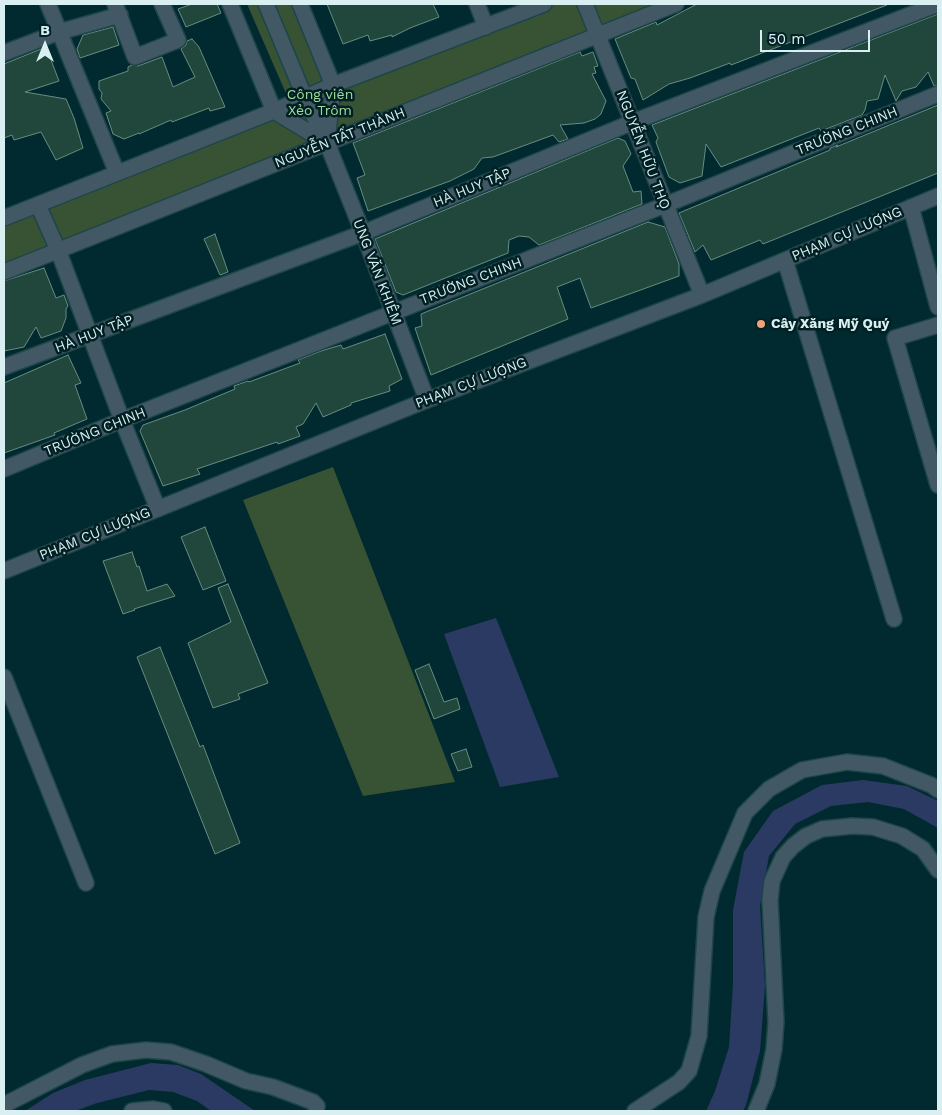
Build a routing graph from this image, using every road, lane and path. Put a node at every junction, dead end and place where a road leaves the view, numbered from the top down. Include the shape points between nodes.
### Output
1 (48, 4) edge
2 (162, 4) edge
3 (230, 4) edge
4 (266, 4) edge
5 (300, 4) edge
6 (476, 4) edge
7 (544, 4) edge
8 (585, 4) edge
9 (676, 4) edge
10 (938, 4) edge
11 (117, 9) edge
12 (486, 27) junction
13 (59, 32) junction
14 (598, 36) junction
15 (4, 53) edge
16 (333, 86) junction
17 (938, 94) edge
18 (305, 98) junction
19 (274, 111) junction
20 (633, 122) junction
21 (327, 143) junction
22 (117, 173) junction
23 (938, 196) edge
24 (38, 205) junction
25 (665, 205) junction
26 (910, 207) junction
27 (4, 218) edge
28 (363, 232) junction
29 (58, 250) junction
30 (785, 260) junction
31 (4, 272) edge
32 (702, 295) junction
33 (938, 307) edge
34 (393, 312) junction
35 (938, 325) edge
36 (89, 336) junction
37 (4, 367) edge
38 (427, 400) junction
39 (122, 420) junction
40 (4, 469) edge
41 (938, 485) edge
42 (158, 509) junction
43 (4, 571) edge
44 (894, 619) dead end
45 (4, 677) edge
46 (938, 790) edge
47 (938, 870) edge
48 (86, 883) dead end
49 (4, 1105) edge
50 (132, 1111) edge
51 (164, 1111) edge
52 (316, 1111) edge
53 (635, 1111) edge
54 (756, 1111) edge

1 - 13 street
2 - 11 street via 178,40 135,57
3 - 19 street
4 - 18 street, UNG VĂN KHIÊM
5 - 16 street, UNG VĂN KHIÊM
6 - 12 street
7 - 12 street
8 - 14 street, NGUYỄN HỮU THỌ
9 - 14 street, NGUYỄN TẤT THÀNH
10 - 20 street, HÀ HUY TẬP
11 - 13 street
12 - 16 street
13 - 15 street
13 - 22 street
14 - 20 street, NGUYỄN HỮU THỌ
14 - 21 street, NGUYỄN TẤT THÀNH
16 - 18 street
16 - 21 street, UNG VĂN KHIÊM
17 - 25 street, TRƯỜNG CHINH
18 - 19 street
18 - 21 street, UNG VĂN KHIÊM
19 - 21 street
19 - 22 street
20 - 25 street, NGUYỄN HỮU THỌ
20 - 28 street, HÀ HUY TẬP
21 - 28 street, UNG VĂN KHIÊM
21 - 29 street, NGUYỄN TẤT THÀNH
22 - 24 street
23 - 26 street, PHẠM CỰ LƯỢNG
24 - 27 street
24 - 29 street
25 - 32 street, NGUYỄN HỮU THỌ
25 - 34 street, TRƯỜNG CHINH
26 - 30 street, PHẠM CỰ LƯỢNG
26 - 33 street
28 - 34 street, UNG VĂN KHIÊM
28 - 36 street, HÀ HUY TẬP
29 - 31 street, NGUYỄN TẤT THÀNH
29 - 36 street
30 - 32 street, PHẠM CỰ LƯỢNG
30 - 44 street
32 - 38 street, PHẠM CỰ LƯỢNG
34 - 38 street, UNG VĂN KHIÊM
34 - 39 street, TRƯỜNG CHINH
35 - 41 street via 895,338
36 - 37 street, HÀ HUY TẬP
36 - 39 street
38 - 42 street, PHẠM CỰ LƯỢNG
39 - 40 street, TRƯỜNG CHINH
39 - 42 street
42 - 43 street, PHẠM CỰ LƯỢNG
45 - 48 street
46 - 53 street via 883,766 847,762 802,770 769,789 745,813 712,891 706,917 699,1036 689,1071 679,1082
47 - 54 street via 923,849 902,836 874,827 822,829 806,836 783,857 772,881 770,900 776,1022 774,1049
49 - 52 street via 82,1065 112,1054 146,1050 171,1052 246,1081 281,1090 313,1102 317,1106
50 - 51 street

